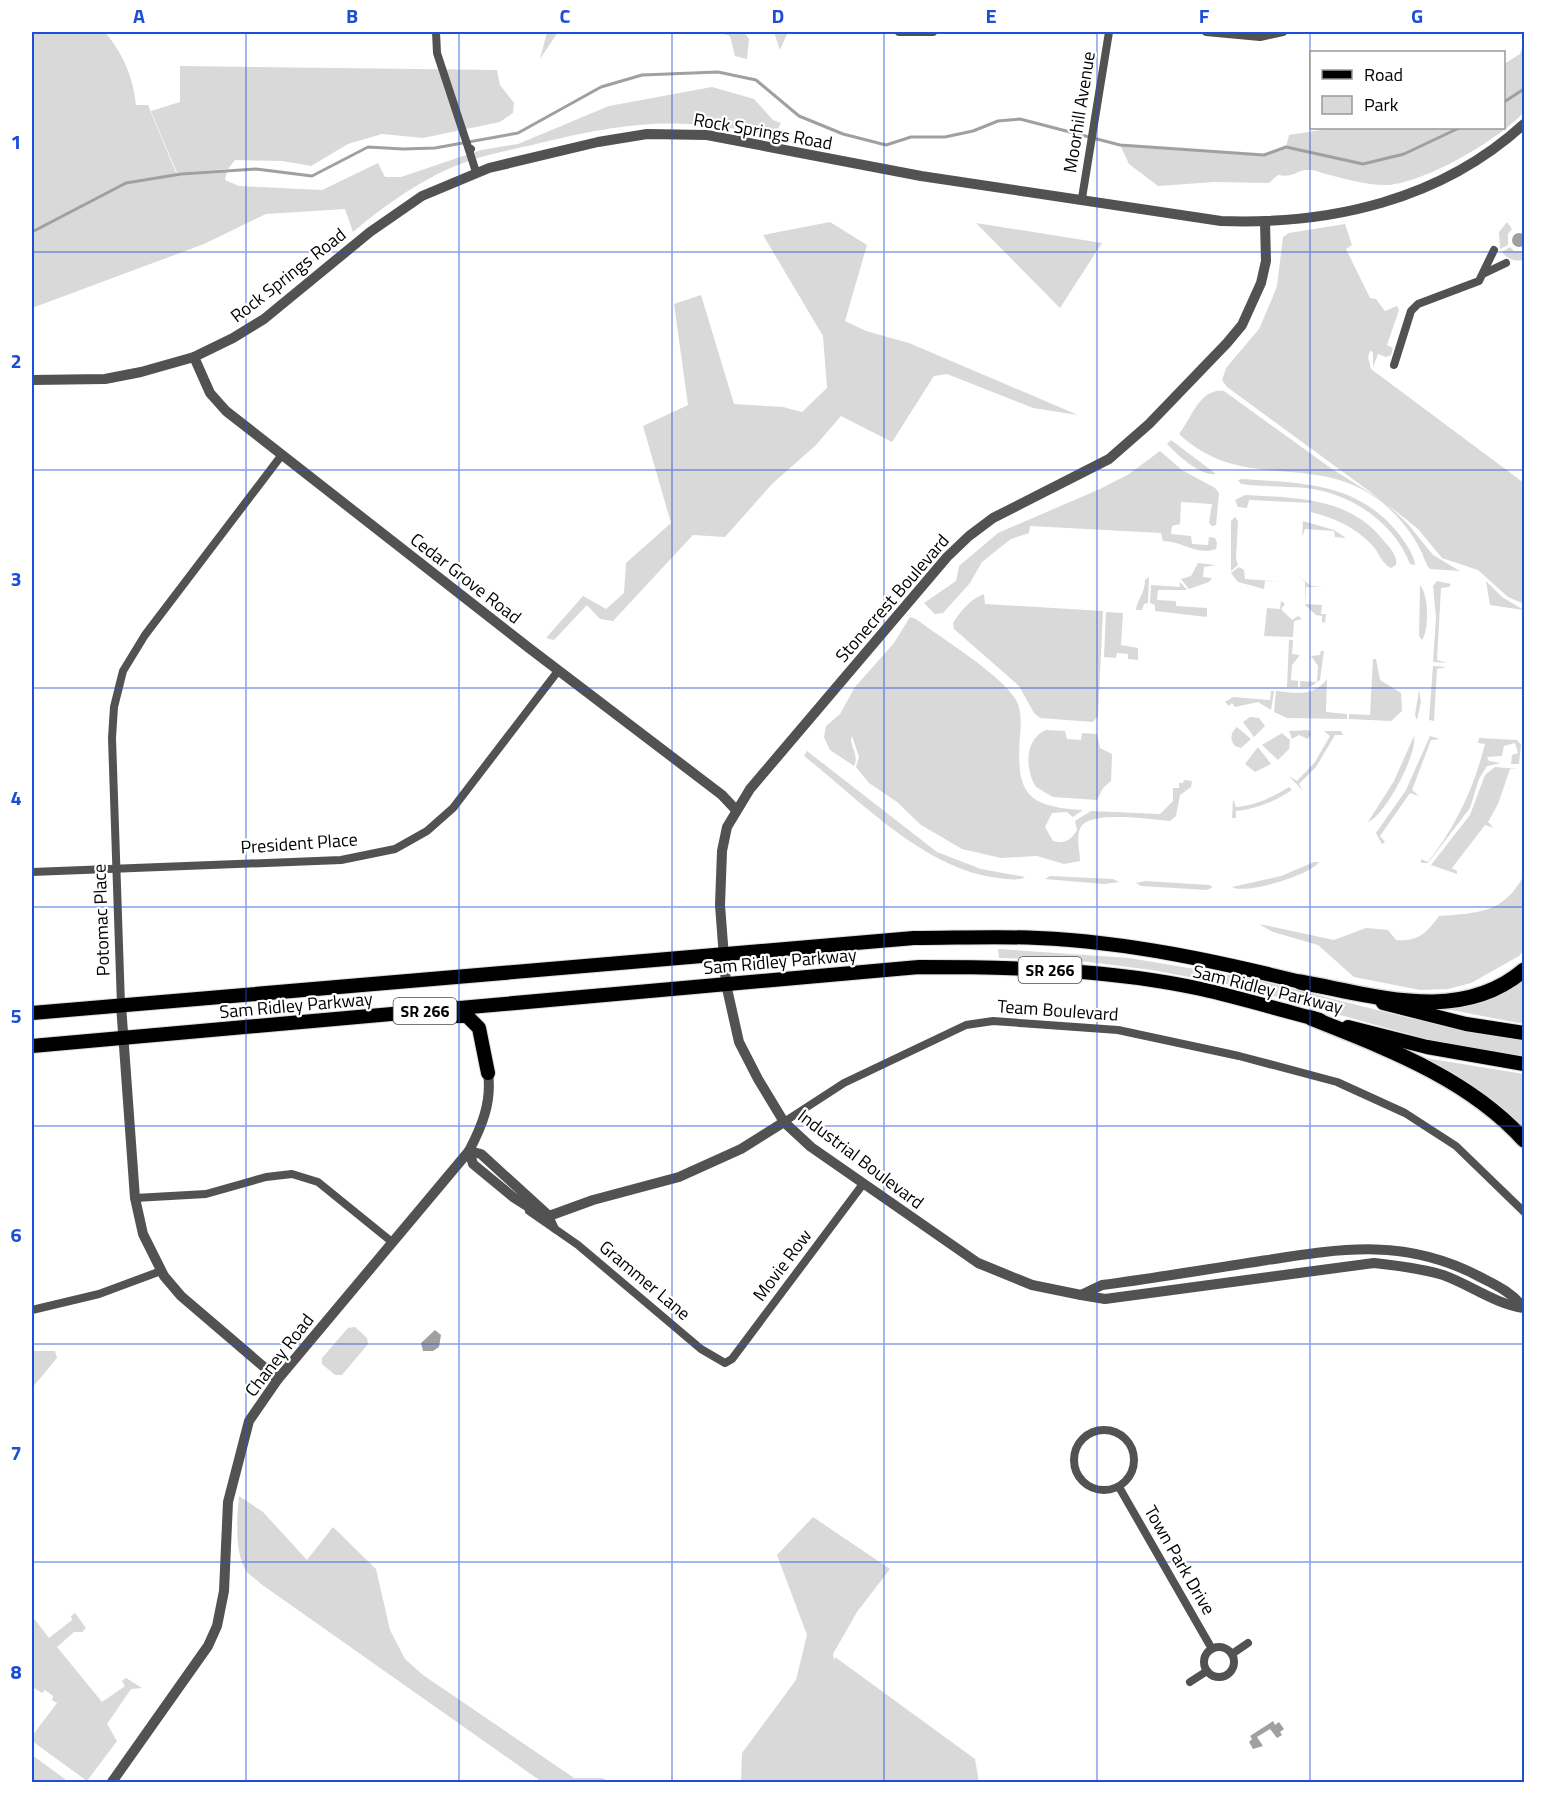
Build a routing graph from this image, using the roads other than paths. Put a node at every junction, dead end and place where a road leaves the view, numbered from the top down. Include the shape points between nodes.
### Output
1 (436, 32) edge
2 (899, 32) edge
3 (933, 32) edge
4 (1109, 32) edge
5 (1206, 32) edge
6 (1283, 32) edge
7 (1524, 124) edge
8 (476, 172) junction
9 (1082, 198) junction
10 (1265, 222) junction
11 (1494, 250) dead end
12 (1506, 263) dead end
13 (1485, 273) junction
14 (194, 357) junction
15 (1394, 365) dead end
16 (32, 380) edge
17 (281, 456) junction
18 (558, 671) junction
19 (736, 810) junction
20 (116, 868) junction
21 (32, 872) edge
22 (723, 954) junction
23 (1524, 970) edge
24 (1300, 982) junction
25 (726, 984) junction
26 (121, 1005) junction
27 (32, 1013) edge
28 (1311, 1018) junction
29 (326, 1020) junction
30 (1524, 1033) edge
31 (124, 1039) junction
32 (32, 1046) edge
33 (1524, 1064) edge
34 (488, 1073) joint
35 (784, 1122) junction
36 (1524, 1140) edge
37 (469, 1151) junction
38 (504, 1173) junction
39 (496, 1183) junction
40 (863, 1184) junction
41 (513, 1197) junction
42 (135, 1198) junction
43 (1524, 1212) edge
44 (549, 1216) junction
45 (555, 1229) junction
46 (392, 1242) junction
47 (161, 1271) junction
48 (1081, 1295) junction
49 (1524, 1308) edge
50 (32, 1310) edge
51 (725, 1363) joint
52 (278, 1379) junction
53 (1119, 1487) junction
54 (1248, 1643) dead end
55 (1212, 1649) junction
56 (1232, 1654) junction
57 (1207, 1671) junction
58 (1190, 1682) dead end
59 (112, 1782) edge

1 - 8 street via 437,53
2 - 3 street
4 - 9 street, Moorhill Avenue
5 - 6 street via 1260,37
7 - 10 street, Rock Springs Road via 1481,158 1406,196 1327,216
8 - 9 street, Rock Springs Road via 598,142 684,133 741,140 930,178
8 - 14 street, Rock Springs Road via 422,196 370,232 264,319
9 - 10 street, Rock Springs Road via 1221,221
10 - 19 street, Stonecrest Boulevard via 1266,261 1261,283 1242,325 1227,343 1149,424 1109,459 993,518 946,557 755,782
11 - 13 street
12 - 13 street
13 - 15 street via 1479,281 1418,304 1411,311
14 - 16 street, Rock Springs Road via 105,379
14 - 17 street, Cedar Grove Road via 210,393
17 - 18 street, Cedar Grove Road
17 - 20 street, Potomac Place via 145,634 123,671 114,707 112,738
18 - 19 street, Cedar Grove Road via 722,795
18 - 20 street, President Place via 453,808 427,831 395,849 341,860
19 - 22 street, Stonecrest Boulevard via 725,834 719,876
20 - 21 street, President Place
20 - 26 street, Potomac Place
22 - 24 main road, Sam Ridley Parkway / SR 266 via 914,938 1038,938 1125,946
22 - 25 street, Industrial Boulevard
22 - 26 main road, Sam Ridley Parkway / SR 266
23 - 24 highway via 1496,989 1448,1002 1422,1004
24 - 30 main road, Sam Ridley Parkway / SR 266 via 1466,1024
25 - 28 main road, Sam Ridley Parkway / SR 266 via 919,967 1010,967 1115,976 1200,989
25 - 29 main road, Sam Ridley Parkway / SR 266
25 - 35 street, Industrial Boulevard via 739,1042
26 - 27 main road, Sam Ridley Parkway / SR 266
26 - 31 street, Potomac Place
28 - 33 main road, Sam Ridley Parkway / SR 266 via 1427,1047
28 - 36 highway via 1393,1051 1453,1082
29 - 31 main road, Sam Ridley Parkway / SR 266
29 - 34 main road via 378,1022 467,1016 479,1028
31 - 32 main road, Sam Ridley Parkway / SR 266
31 - 42 street, Potomac Place
34 - 37 street, Chaney Road via 490,1089 484,1121
35 - 40 street, Industrial Boulevard
35 - 43 street, Team Boulevard via 844,1083 966,1024 993,1021 1118,1030 1337,1082 1405,1113 1456,1146
35 - 44 street, Team Boulevard via 741,1149 679,1177
37 - 38 street via 481,1154
37 - 39 street via 473,1164
37 - 46 street, Chaney Road
38 - 39 street
38 - 44 street
39 - 41 street
40 - 48 street, Industrial Boulevard via 978,1263 1032,1285
40 - 51 street, Movie Row via 732,1359
41 - 44 street
41 - 45 street
42 - 46 street via 206,1194 292,1174 318,1182
42 - 47 street, Potomac Place via 143,1234
44 - 45 street, Grammer Lane
45 - 51 street, Grammer Lane via 701,1349
46 - 52 street, Chaney Road
47 - 50 street via 99,1294
47 - 52 street, Potomac Place via 181,1296
48 - 49 street, Industrial Boulevard via 1105,1299 1374,1263 1444,1276 1507,1306
48 - 49 street, Industrial Boulevard via 1102,1286 1324,1250 1370,1247 1397,1249 1451,1263 1513,1294
52 - 59 street, Chaney Road via 249,1421 228,1502 224,1591 217,1626 208,1646
53 - 53 street via 1134,1468 1129,1443 1109,1430 1092,1432 1075,1450 1076,1473 1094,1489
53 - 55 street, Town Park Drive
54 - 56 street
55 - 56 street via 1222,1648
55 - 57 street via 1204,1660
56 - 57 street via 1233,1666 1228,1674 1219,1677
57 - 58 street

